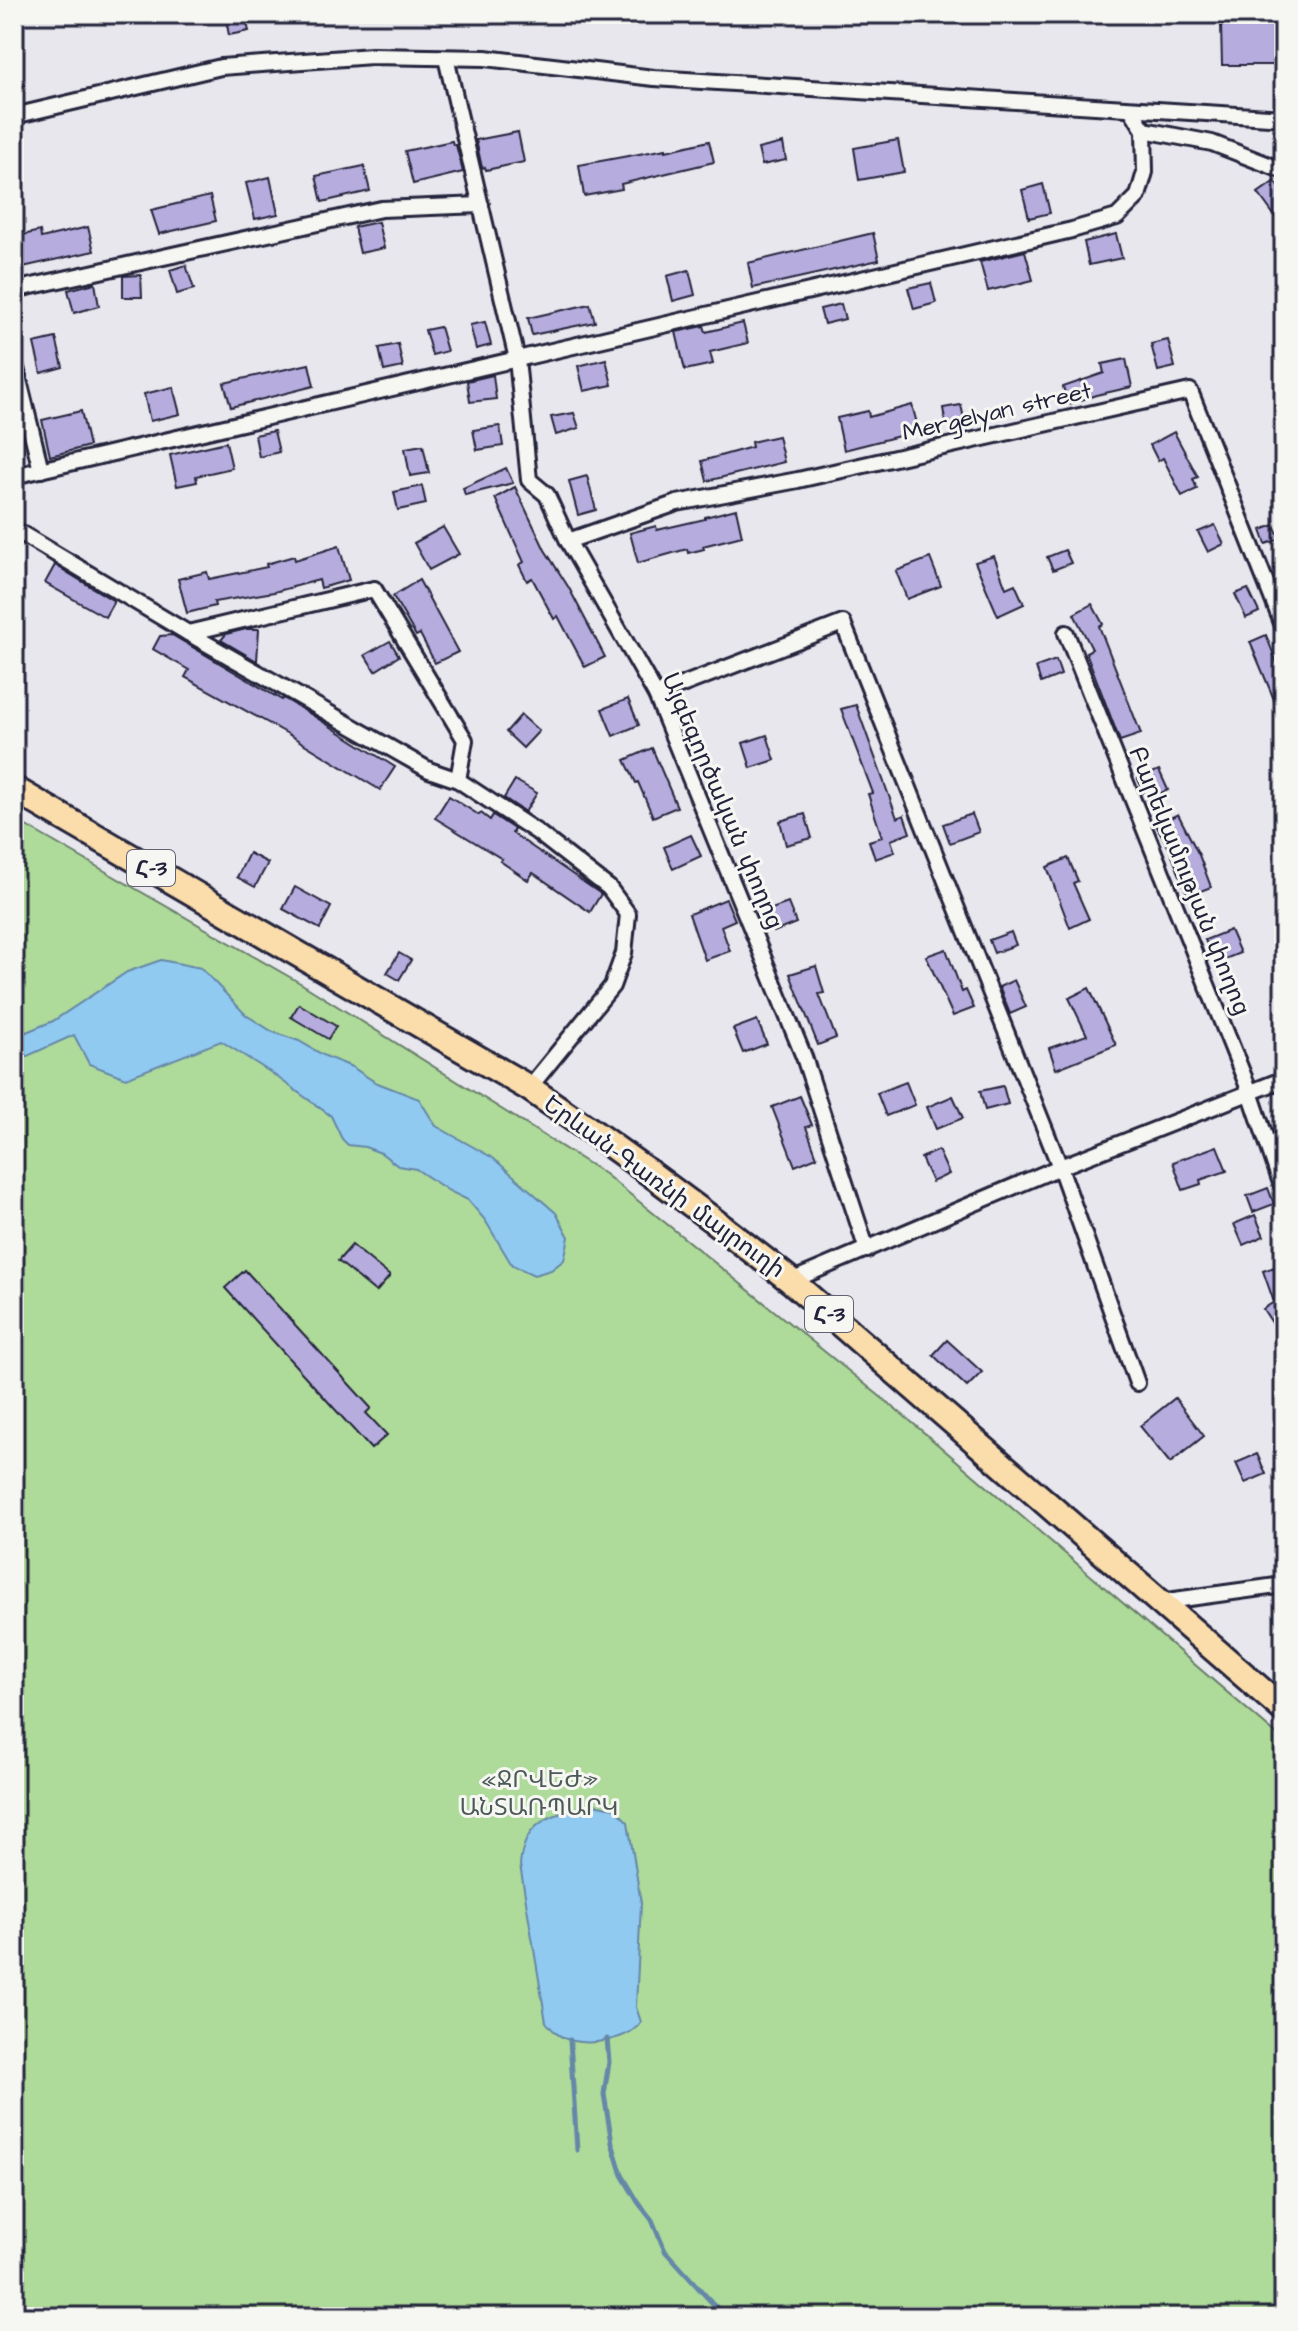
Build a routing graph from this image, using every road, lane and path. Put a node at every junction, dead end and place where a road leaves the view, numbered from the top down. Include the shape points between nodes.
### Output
1 (446, 58) junction
2 (1131, 109) junction
3 (14, 116) edge
4 (1284, 118) edge
5 (1144, 130) junction
6 (1284, 171) edge
7 (481, 205) junction
8 (14, 290) edge
9 (517, 359) junction
10 (14, 360) edge
11 (41, 470) junction
12 (14, 476) edge
13 (14, 529) edge
14 (568, 541) junction
15 (1284, 628) edge
16 (188, 633) junction
17 (1066, 633) dead end
18 (656, 695) junction
19 (458, 780) junction
20 (14, 789) edge
21 (1284, 1079) edge
22 (529, 1088) junction
23 (1250, 1092) junction
24 (1060, 1167) junction
25 (1284, 1192) edge
26 (867, 1250) junction
27 (791, 1281) junction
28 (1137, 1383) dead end
29 (1284, 1585) edge
30 (1159, 1602) junction
31 (1284, 1710) edge

1 - 2 street via 654,78
1 - 3 street via 372,56 221,67
1 - 7 street, Այգեգործական փողոց
2 - 4 street
2 - 5 street
5 - 6 street via 1212,143
5 - 9 street via 1145,172 1138,196 1117,217
7 - 8 street via 381,209
7 - 9 street, Այգեգործական փողոց
9 - 11 street
9 - 14 street, Այգեգործական փողոց via 529,480 547,495
10 - 11 street
11 - 12 street
13 - 16 street
14 - 15 street, Mergelyan street via 677,503 1190,391
14 - 18 street, Այգեգործական փողոց
16 - 19 street via 429,770
16 - 19 street via 374,589 465,740
17 - 23 street, Բարեկամության փողոց
18 - 24 street via 843,623
18 - 26 street, Այգեգործական փողոց via 804,1057
19 - 22 street via 609,888 628,914 624,953 612,986
20 - 22 main road, Երևան-Գառնի մայրուղի / Հ-3
21 - 23 street
22 - 27 main road, Երևան-Գառնի մայրուղի / Հ-3 via 713,1218
23 - 24 street
23 - 25 street, Բարեկամության փողոց
24 - 26 street
24 - 28 street
26 - 27 street
27 - 30 main road, Երևան-Գառնի մայրուղի / Հ-3
29 - 30 street
30 - 31 main road, Երևան-Գառնի մայրուղի / Հ-3

